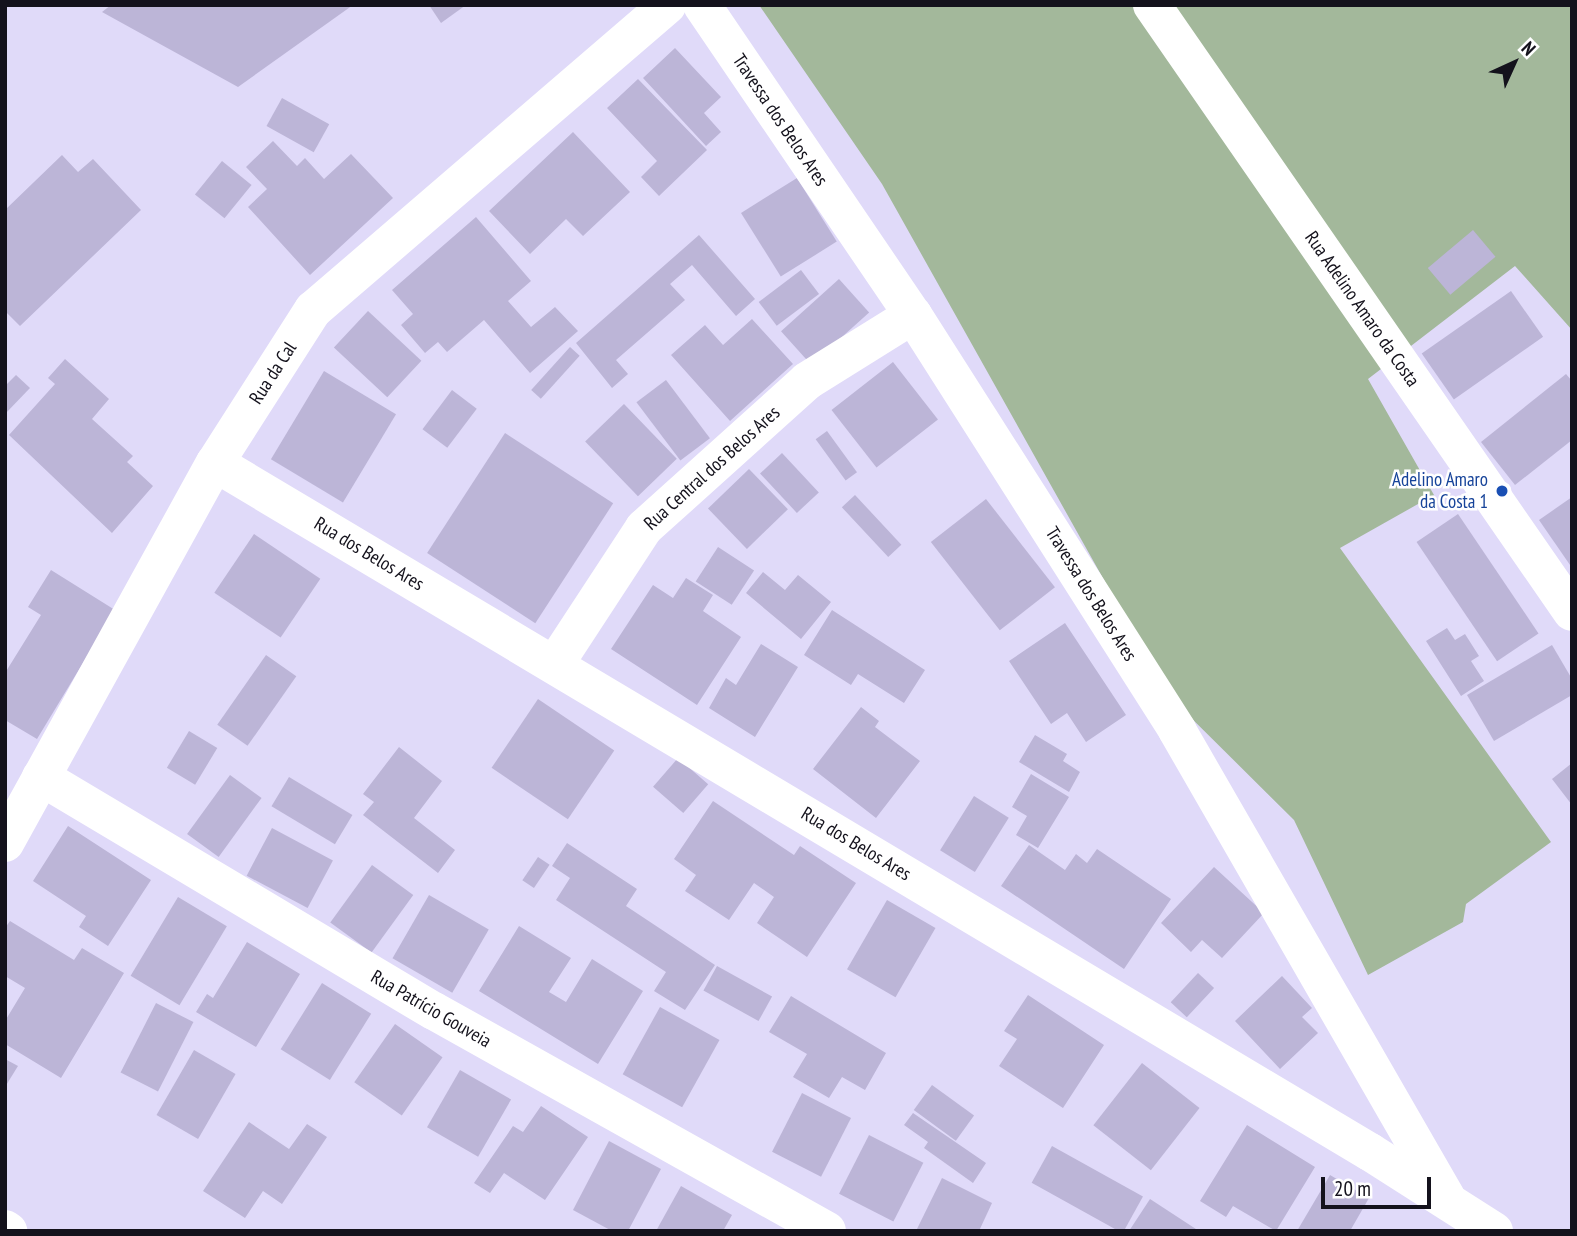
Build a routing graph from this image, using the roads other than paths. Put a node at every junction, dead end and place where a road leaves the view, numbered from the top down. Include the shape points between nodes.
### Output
1 (667, 5) edge
2 (702, 5) edge
3 (1152, 5) edge
4 (913, 315) junction
5 (215, 463) junction
6 (1572, 612) edge
7 (555, 664) junction
8 (41, 778) junction
9 (5, 843) edge
10 (1449, 1202) junction
11 (827, 1231) edge
12 (1494, 1231) edge

1 - 5 street, Rua da Cal via 313,310
2 - 4 street, Travessa dos Belos Ares
3 - 6 street, Rua Adelino Amaro da Costa
4 - 7 street, Rua Central dos Belos Ares via 807,382 644,528
4 - 10 street, Travessa dos Belos Ares via 1177,730
5 - 7 street, Rua dos Belos Ares
5 - 8 street, Rua da Cal
7 - 10 street, Rua dos Belos Ares
8 - 9 street, Rua da Cal
8 - 11 street, Rua Patrício Gouveia via 434,1011
10 - 12 street, Rua dos Belos Ares

